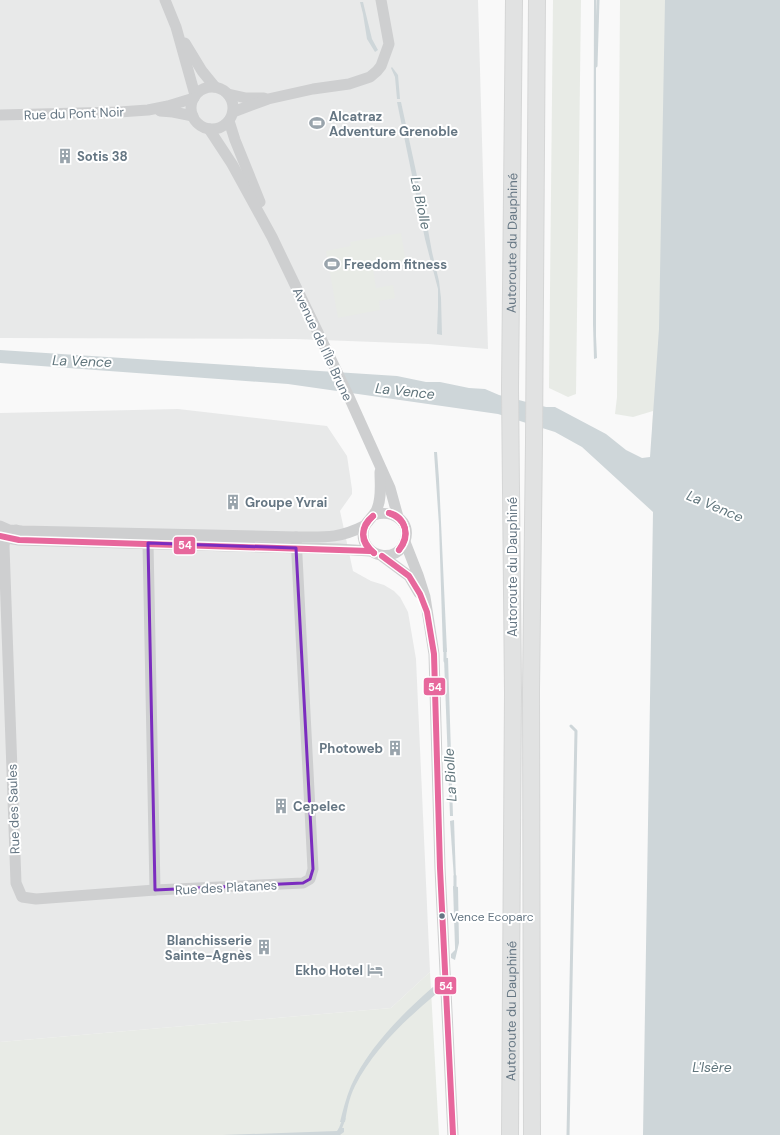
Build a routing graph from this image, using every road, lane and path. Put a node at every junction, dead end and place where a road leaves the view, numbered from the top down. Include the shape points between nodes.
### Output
1 (165, 0) edge
2 (381, 0) edge
3 (514, 0) edge
4 (537, 0) edge
5 (176, 27) junction
6 (215, 87) junction
7 (228, 94) junction
8 (194, 97) junction
9 (268, 99) junction
10 (148, 110) junction
11 (0, 115) edge
12 (193, 116) junction
13 (231, 116) junction
14 (209, 129) junction
15 (265, 222) junction
16 (380, 468) junction
17 (374, 515) junction
18 (398, 517) junction
19 (0, 526) edge
20 (364, 526) junction
21 (16, 530) junction
22 (2, 537) edge
23 (405, 542) junction
24 (148, 543) junction
25 (296, 543) junction
26 (370, 551) junction
27 (382, 556) junction
28 (428, 612) junction
29 (155, 890) junction
30 (453, 1135) edge
31 (510, 1135) edge
32 (532, 1135) edge

1 - 5 street
2 - 9 street via 389,44 377,71 363,80 349,84
3 - 31 highway, Autoroute du Dauphiné via 510,388 513,701
4 - 32 highway, Autoroute du Dauphiné via 531,690
5 - 6 street via 193,57
5 - 8 street
6 - 7 street
6 - 8 street via 203,89
7 - 9 street
7 - 13 street via 234,105
8 - 10 street, Rue du Pont Noir
8 - 12 street via 191,108
9 - 13 street
10 - 11 street, Rue du Pont Noir
10 - 12 street, Rue du Pont Noir
12 - 14 street via 195,121
13 - 14 street via 221,128
13 - 15 street, Avenue de l'Île Brune via 235,140 258,196
14 - 15 street, Avenue de l'Île Brune
15 - 16 street, Avenue de l'Île Brune via 335,367
16 - 17 street, Avenue de l'Île Brune via 381,492
16 - 18 street, Avenue de l'Île Brune via 390,488
17 - 18 street via 386,513
17 - 20 street
18 - 23 street via 405,526
19 - 21 street
20 - 25 street via 345,535
20 - 26 street via 363,540
21 - 22 street
21 - 25 street
22 - 24 street
22 - 29 street, Rue des Saules via 16,883 22,897 36,899
23 - 27 street via 399,551
23 - 28 street via 418,575
24 - 25 street
24 - 29 street, Rue des Platanes
25 - 26 street
25 - 29 street, Rue des Platanes via 313,869 310,879 303,883
26 - 27 street
27 - 28 street via 409,576
28 - 30 street via 434,654 440,868

